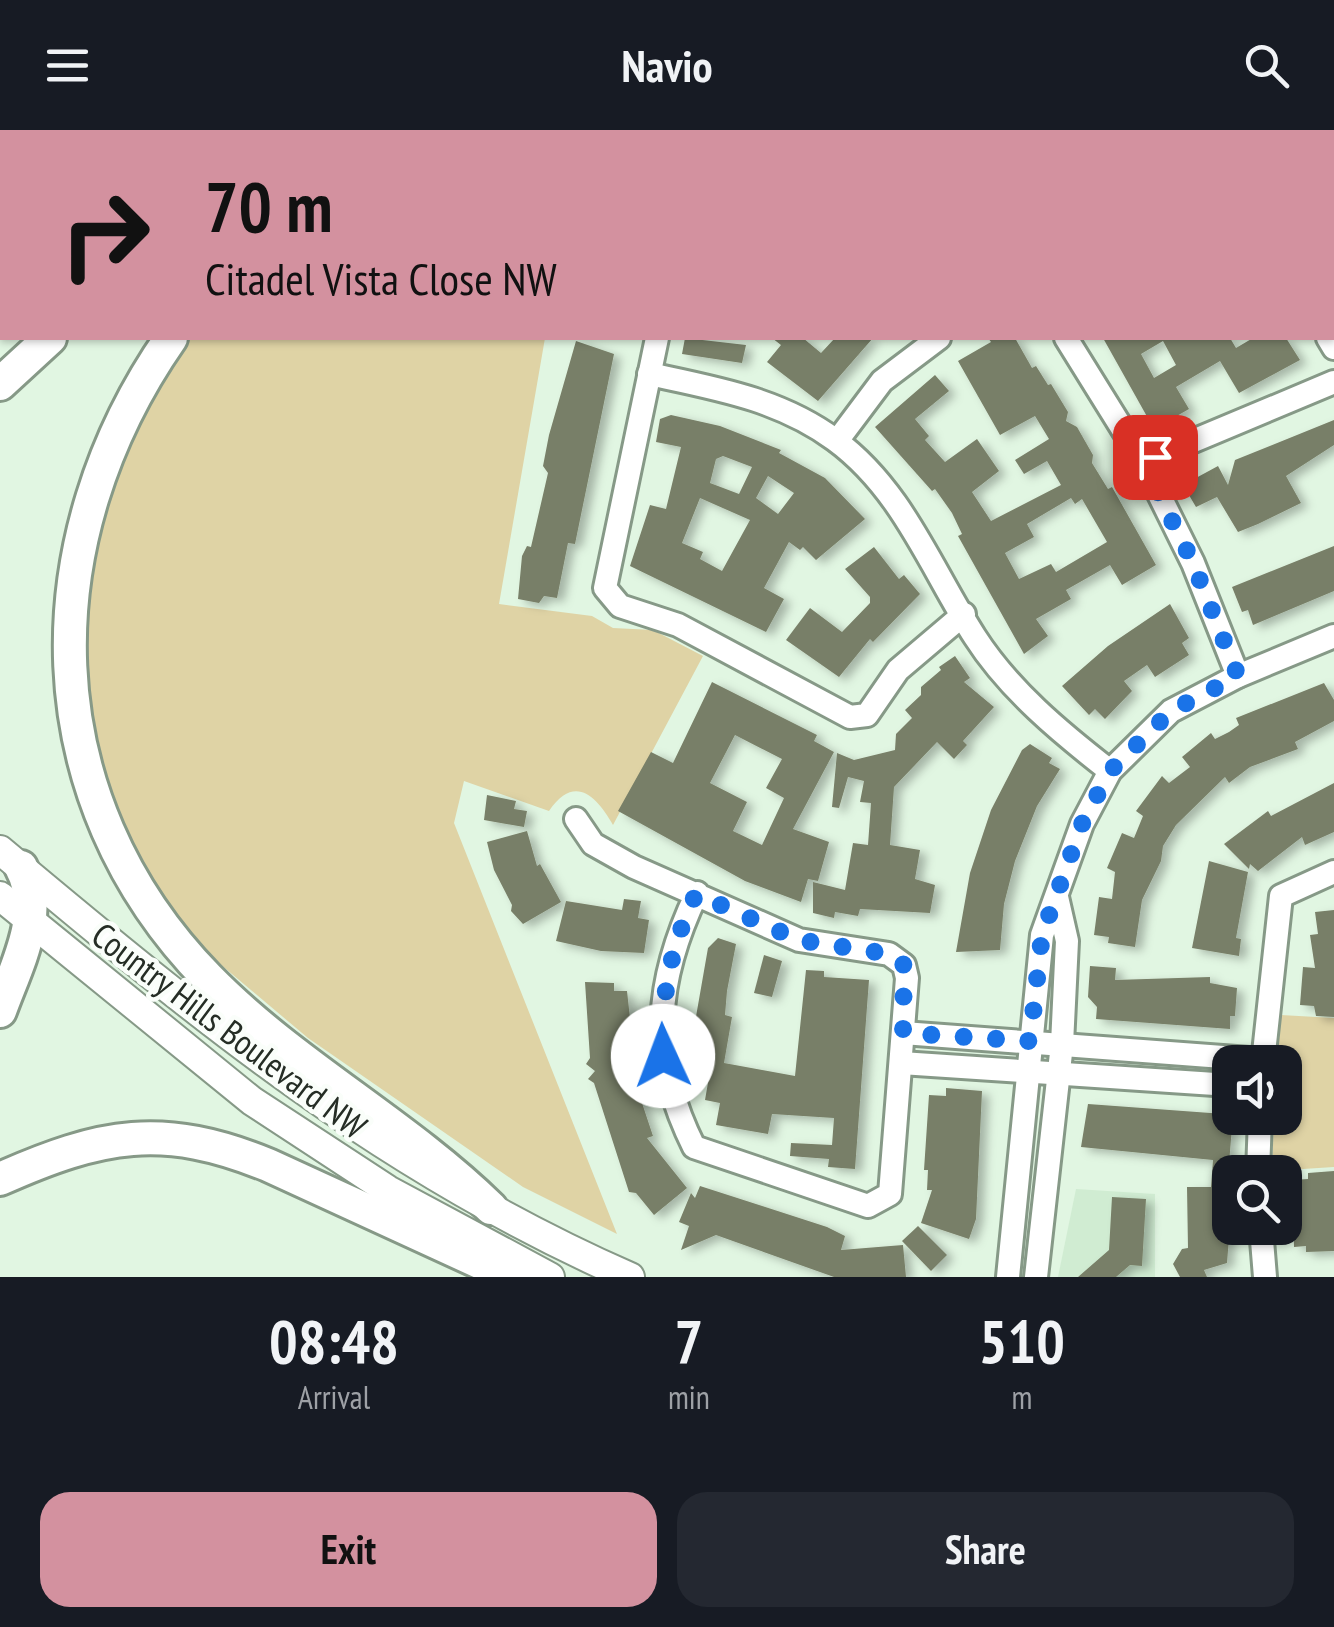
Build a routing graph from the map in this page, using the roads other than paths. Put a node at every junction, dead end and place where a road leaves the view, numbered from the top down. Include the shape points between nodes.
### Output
1 (48, 340) edge
2 (169, 340) edge
3 (657, 340) edge
4 (936, 340) edge
5 (1067, 340) edge
6 (649, 374) junction
7 (1334, 382) edge
8 (0, 384) edge
9 (838, 441) junction
10 (1143, 462) junction
11 (964, 614) junction
12 (1334, 636) edge
13 (1238, 676) junction
14 (1110, 771) junction
15 (576, 819) dead end
16 (10, 858) edge
17 (1334, 872) edge
18 (696, 894) junction
19 (0, 896) edge
20 (1056, 897) junction
21 (30, 921) junction
22 (0, 1011) edge
23 (903, 1033) junction
24 (1030, 1041) junction
25 (1062, 1044) junction
26 (1265, 1045) edge
27 (1212, 1057) edge
28 (900, 1062) junction
29 (1028, 1071) junction
30 (1060, 1074) junction
31 (1212, 1084) edge
32 (0, 1179) edge
33 (491, 1208) junction
34 (1263, 1245) edge
35 (512, 1277) edge
36 (550, 1277) edge
37 (630, 1277) edge
38 (1008, 1277) edge
39 (1036, 1277) edge
40 (1265, 1277) edge

1 - 8 highway
2 - 33 highway via 106,452 79,533 69,659 78,732 99,807 137,885 209,980 452,1170
3 - 6 street
4 - 9 street via 882,381
5 - 10 street
6 - 9 street via 748,396
6 - 11 street via 605,588 620,606 678,625 850,717 867,715 898,670
7 - 10 street
9 - 11 street via 902,509
10 - 13 street
11 - 14 street via 1022,695
12 - 13 street
13 - 14 street via 1171,711
14 - 20 street
15 - 18 street via 594,844
16 - 21 highway via 30,888
16 - 33 main road, Country Hills Boulevard NW via 256,1060
17 - 26 street via 1281,896
18 - 23 street via 799,940 889,954 904,965 907,978
18 - 28 street via 674,940 661,1002 663,1056 677,1113 694,1147 868,1206 890,1194
19 - 21 main road, Country Hills Boulevard NW
20 - 24 street via 1042,935
20 - 25 street via 1067,941
21 - 22 highway
21 - 36 main road, Country Hills Boulevard NW via 252,1101 388,1190
23 - 24 street
23 - 28 street
24 - 25 street
24 - 29 street
25 - 27 street
25 - 30 street
28 - 29 street
29 - 30 street
29 - 38 street
30 - 31 street
30 - 39 street
32 - 35 highway via 98,1141 156,1135 194,1140 268,1165
33 - 37 main road, Country Hills Boulevard NW
34 - 40 street

